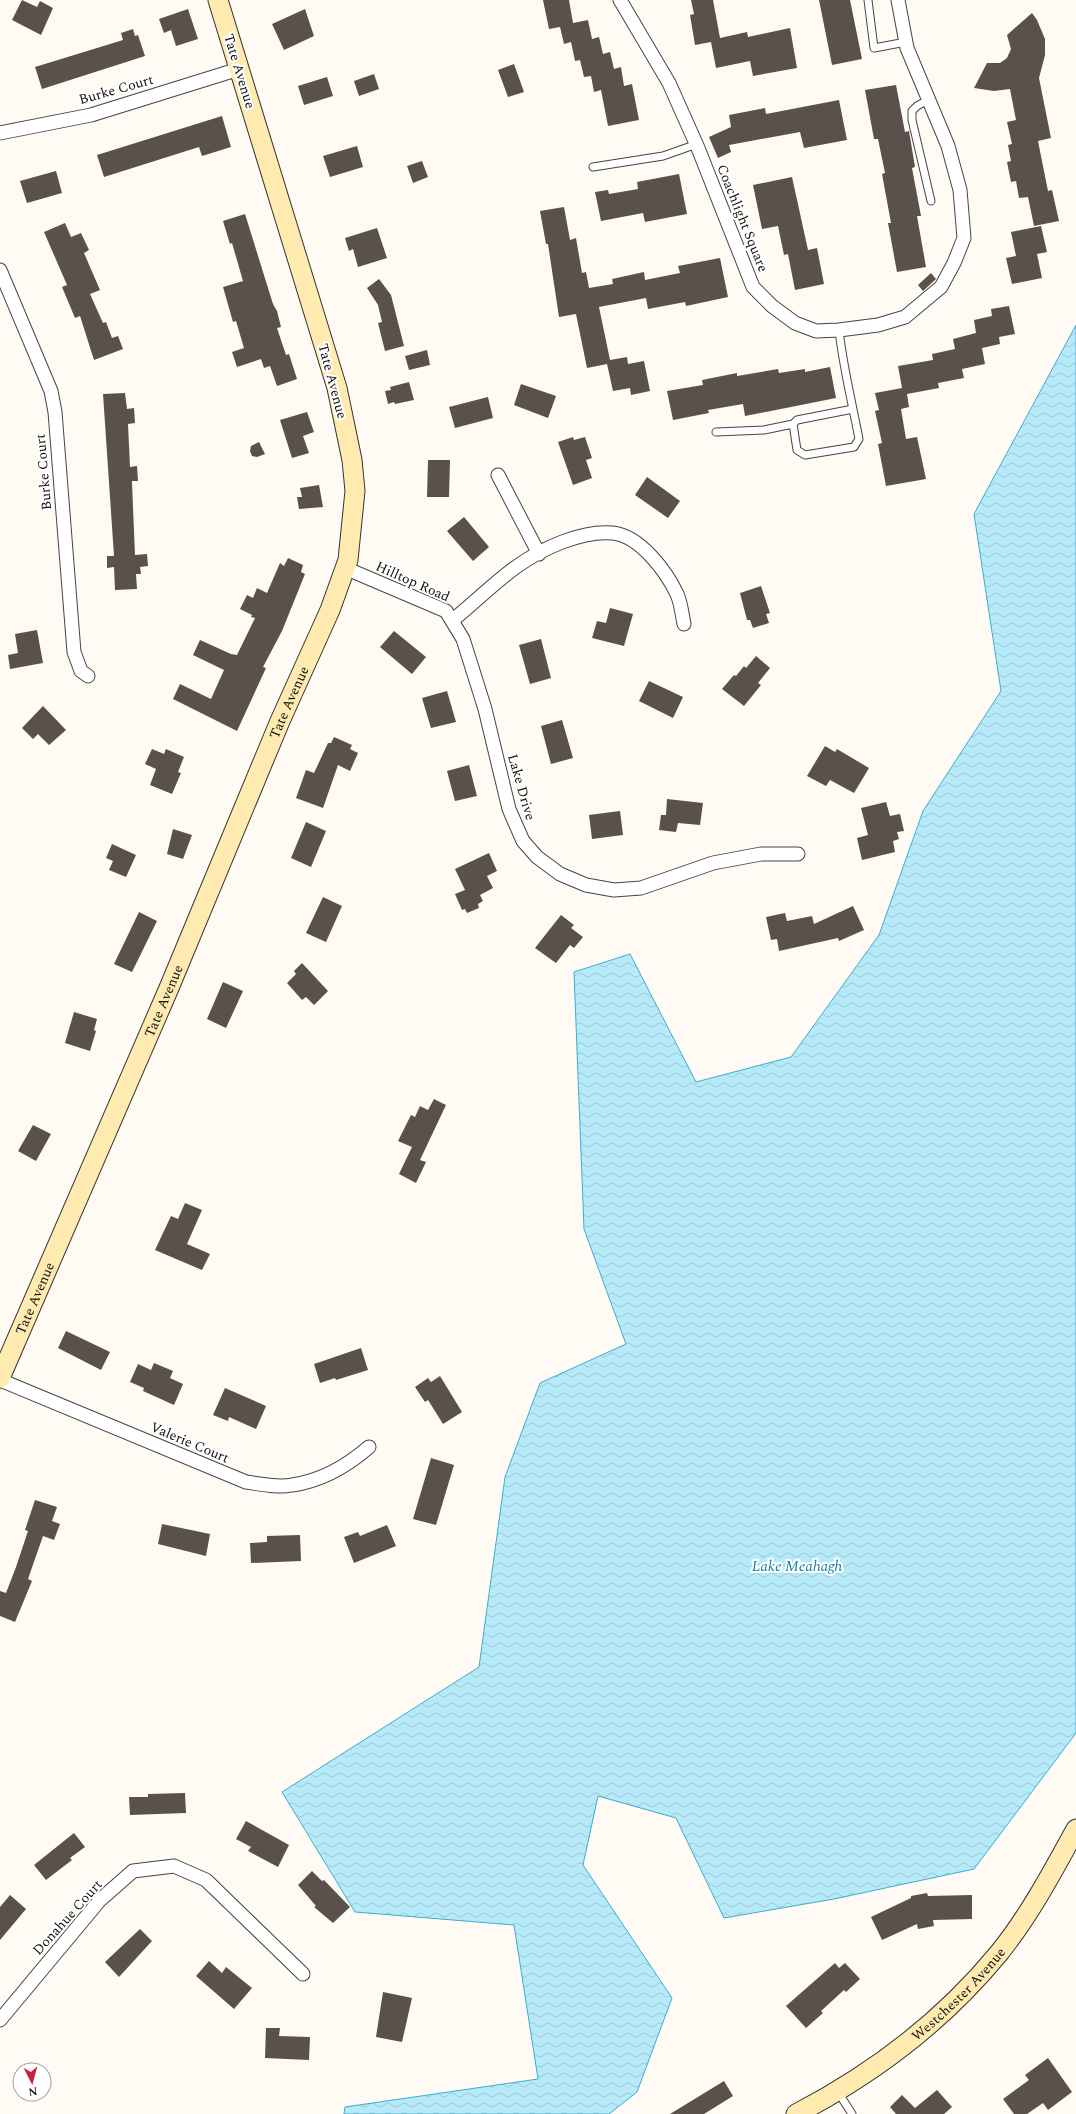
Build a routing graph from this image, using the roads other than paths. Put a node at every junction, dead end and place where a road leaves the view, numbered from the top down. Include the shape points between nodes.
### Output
1 (218, 0) edge
2 (620, 0) edge
3 (868, 0) edge
4 (898, 0) edge
5 (906, 42) junction
6 (239, 69) junction
7 (928, 100) junction
8 (0, 133) edge
9 (697, 144) junction
10 (593, 167) dead end
11 (931, 201) dead end
12 (0, 270) edge
13 (838, 330) junction
14 (853, 409) junction
15 (793, 424) junction
16 (716, 432) dead end
17 (498, 476) dead end
18 (539, 554) junction
19 (345, 568) junction
20 (453, 620) junction
21 (684, 624) dead end
22 (88, 676) dead end
23 (798, 854) dead end
24 (0, 1379) edge
25 (369, 1447) dead end
26 (1076, 1829) edge
27 (303, 1974) dead end
28 (0, 2020) edge
29 (838, 2092) junction
30 (796, 2114) edge
31 (852, 2114) edge

1 - 6 street, Tate Avenue
2 - 9 street, Coachlight Square via 669,83
3 - 5 lane via 874,48
4 - 5 street, Coachlight Square
5 - 7 street, Coachlight Square
6 - 8 street, Burke Court via 91,115
6 - 19 street, Tate Avenue via 337,388 352,460 355,491
7 - 11 lane via 912,111 912,120
7 - 13 street, Coachlight Square via 948,146 960,190 964,238 957,257 941,287 905,316 878,325
9 - 10 lane via 663,156
9 - 13 street, Coachlight Square via 753,287 794,323 816,331
12 - 22 street, Burke Court via 51,391 55,412 74,652 81,670
13 - 14 lane via 843,368
14 - 15 lane via 797,420
14 - 15 lane via 859,439 854,447 805,455 797,450
15 - 16 lane via 764,430
17 - 18 street
18 - 20 street, Hilltop Road via 517,567
18 - 21 street, Hilltop Road via 560,543 591,534 614,533 630,540 645,549 664,573 677,595
19 - 20 street, Hilltop Road via 446,611
19 - 24 street, Tate Avenue via 330,610
20 - 23 street, Lake Drive via 464,640 485,709 509,809 523,841 537,857 560,874 586,885 640,888 713,863 761,854
24 - 25 street, Valerie Court via 246,1482 291,1486 314,1480 353,1461
26 - 29 street, Westchester Avenue via 1048,1882 996,1957 952,2005 916,2035
27 - 28 street, Donahue Court via 206,1880 174,1866 133,1871 100,1900
29 - 30 street, Westchester Avenue
29 - 31 lane

